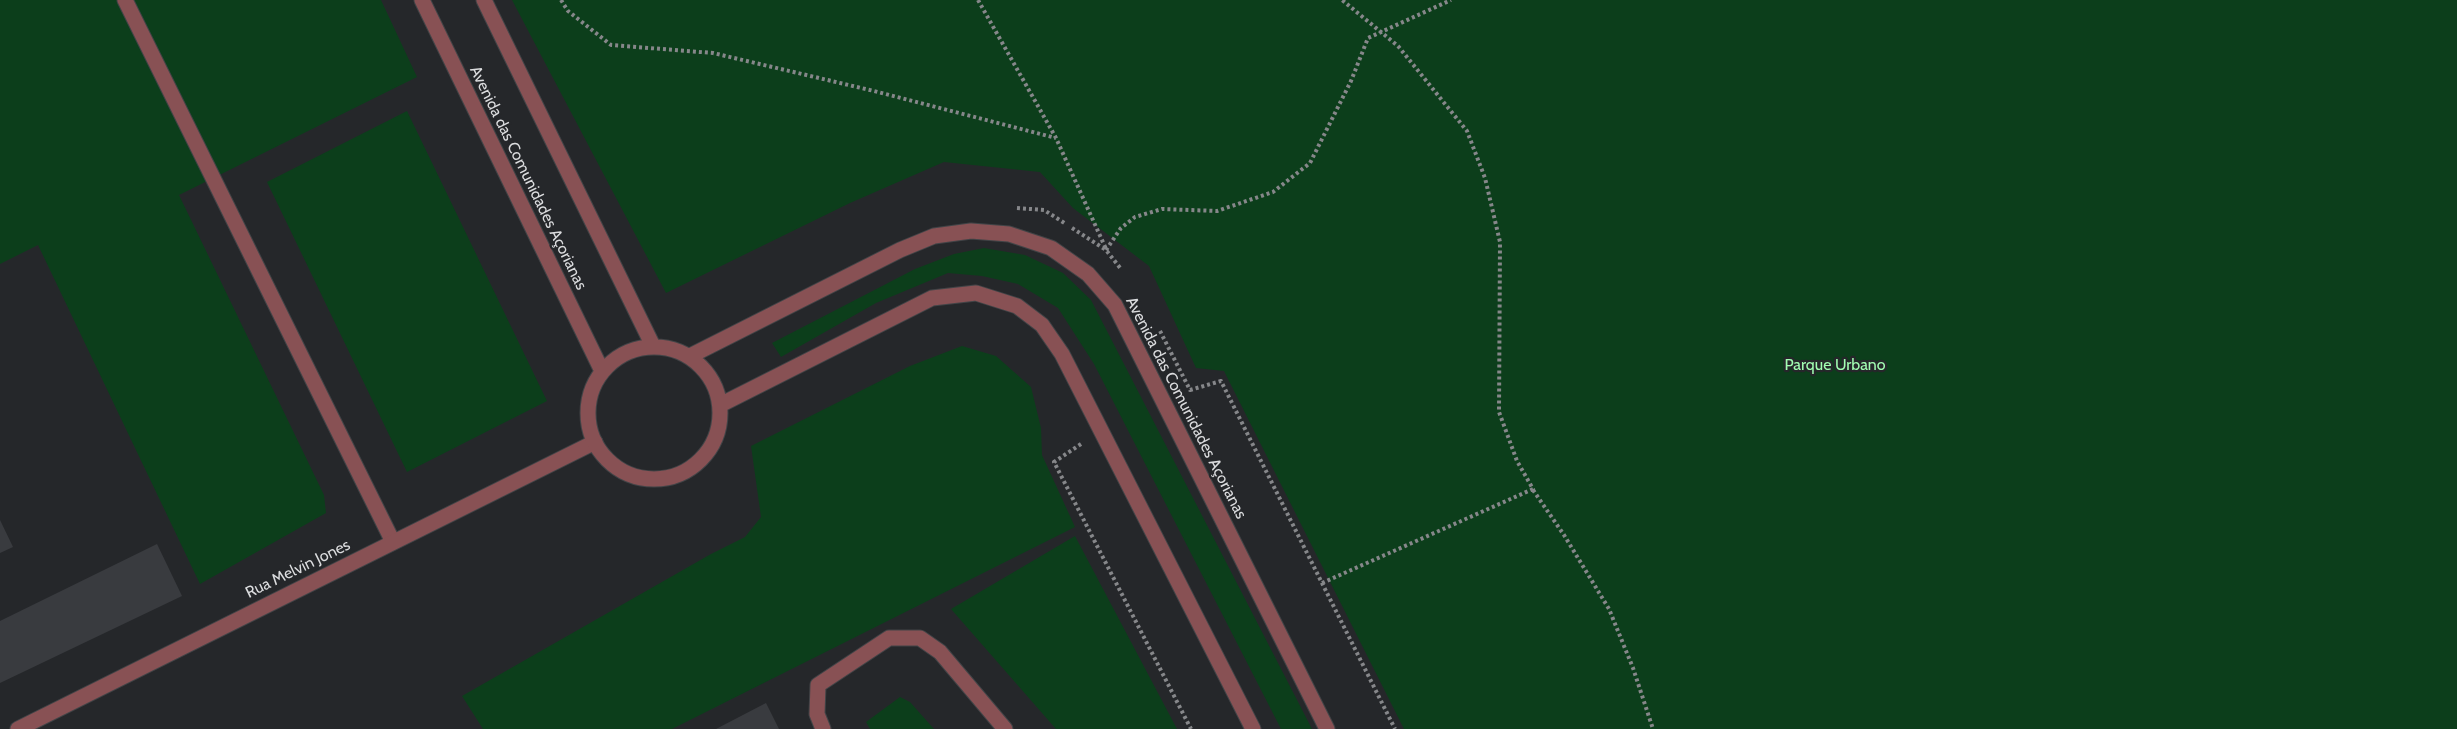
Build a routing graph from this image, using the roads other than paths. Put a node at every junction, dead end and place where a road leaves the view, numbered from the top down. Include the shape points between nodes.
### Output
1 (125, 0) edge
2 (422, 0) edge
3 (484, 0) edge
4 (653, 346) junction
5 (690, 356) junction
6 (602, 371) junction
7 (720, 405) junction
8 (595, 442) junction
9 (393, 542) junction
10 (18, 729) edge
11 (823, 729) edge
12 (1005, 729) edge
13 (1253, 729) edge
14 (1327, 729) edge

1 - 9 street
2 - 6 street, Avenida das Comunidades Açorianas
3 - 4 street
4 - 5 street
4 - 6 street via 624,353
5 - 7 street via 711,377
5 - 14 street, Avenida das Comunidades Açorianas via 933,236 971,231 1009,234 1051,248 1088,274 1115,305
6 - 8 street via 588,413
7 - 8 street via 719,426 712,445 682,473 642,478 607,459
7 - 13 street via 932,298 976,293 1017,306 1042,325 1062,354
8 - 9 street, Rua Melvin Jones
9 - 10 street, Rua Melvin Jones
11 - 12 street via 817,714 818,685 889,638 920,638 940,652

